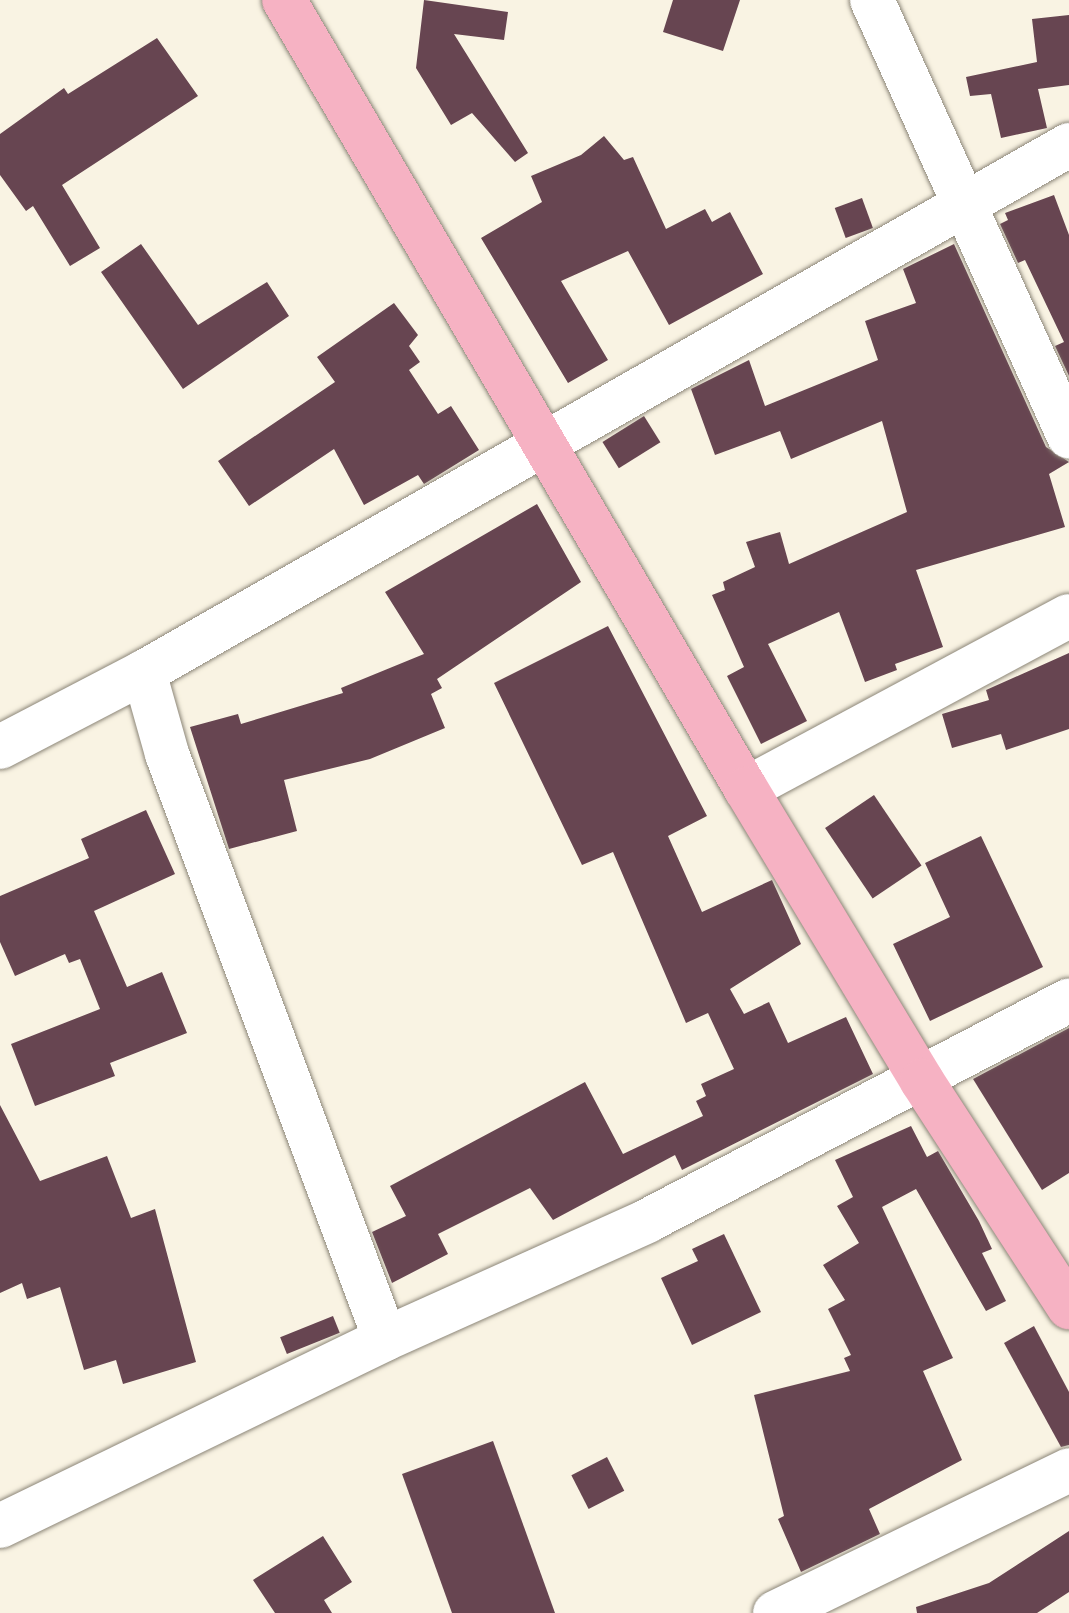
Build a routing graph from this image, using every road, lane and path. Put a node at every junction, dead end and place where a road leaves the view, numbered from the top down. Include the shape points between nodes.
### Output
1 (284, 0) edge
2 (872, 0) edge
3 (1069, 145) edge
4 (963, 201) junction
5 (1069, 437) edge
6 (539, 441) junction
7 (1069, 616) edge
8 (144, 672) junction
9 (0, 747) edge
10 (746, 789) junction
11 (1069, 1000) edge
12 (922, 1081) junction
13 (1069, 1307) edge
14 (385, 1339) junction
15 (1069, 1470) edge
16 (0, 1526) edge
17 (775, 1613) edge

1 - 6 main road
2 - 4 street
3 - 4 street
4 - 5 street
4 - 6 street
6 - 8 street
6 - 10 main road
7 - 10 street
8 - 9 street
8 - 14 street via 167,754
10 - 12 main road
11 - 12 street
12 - 13 main road
12 - 14 street via 647,1221
14 - 16 street
15 - 17 street

